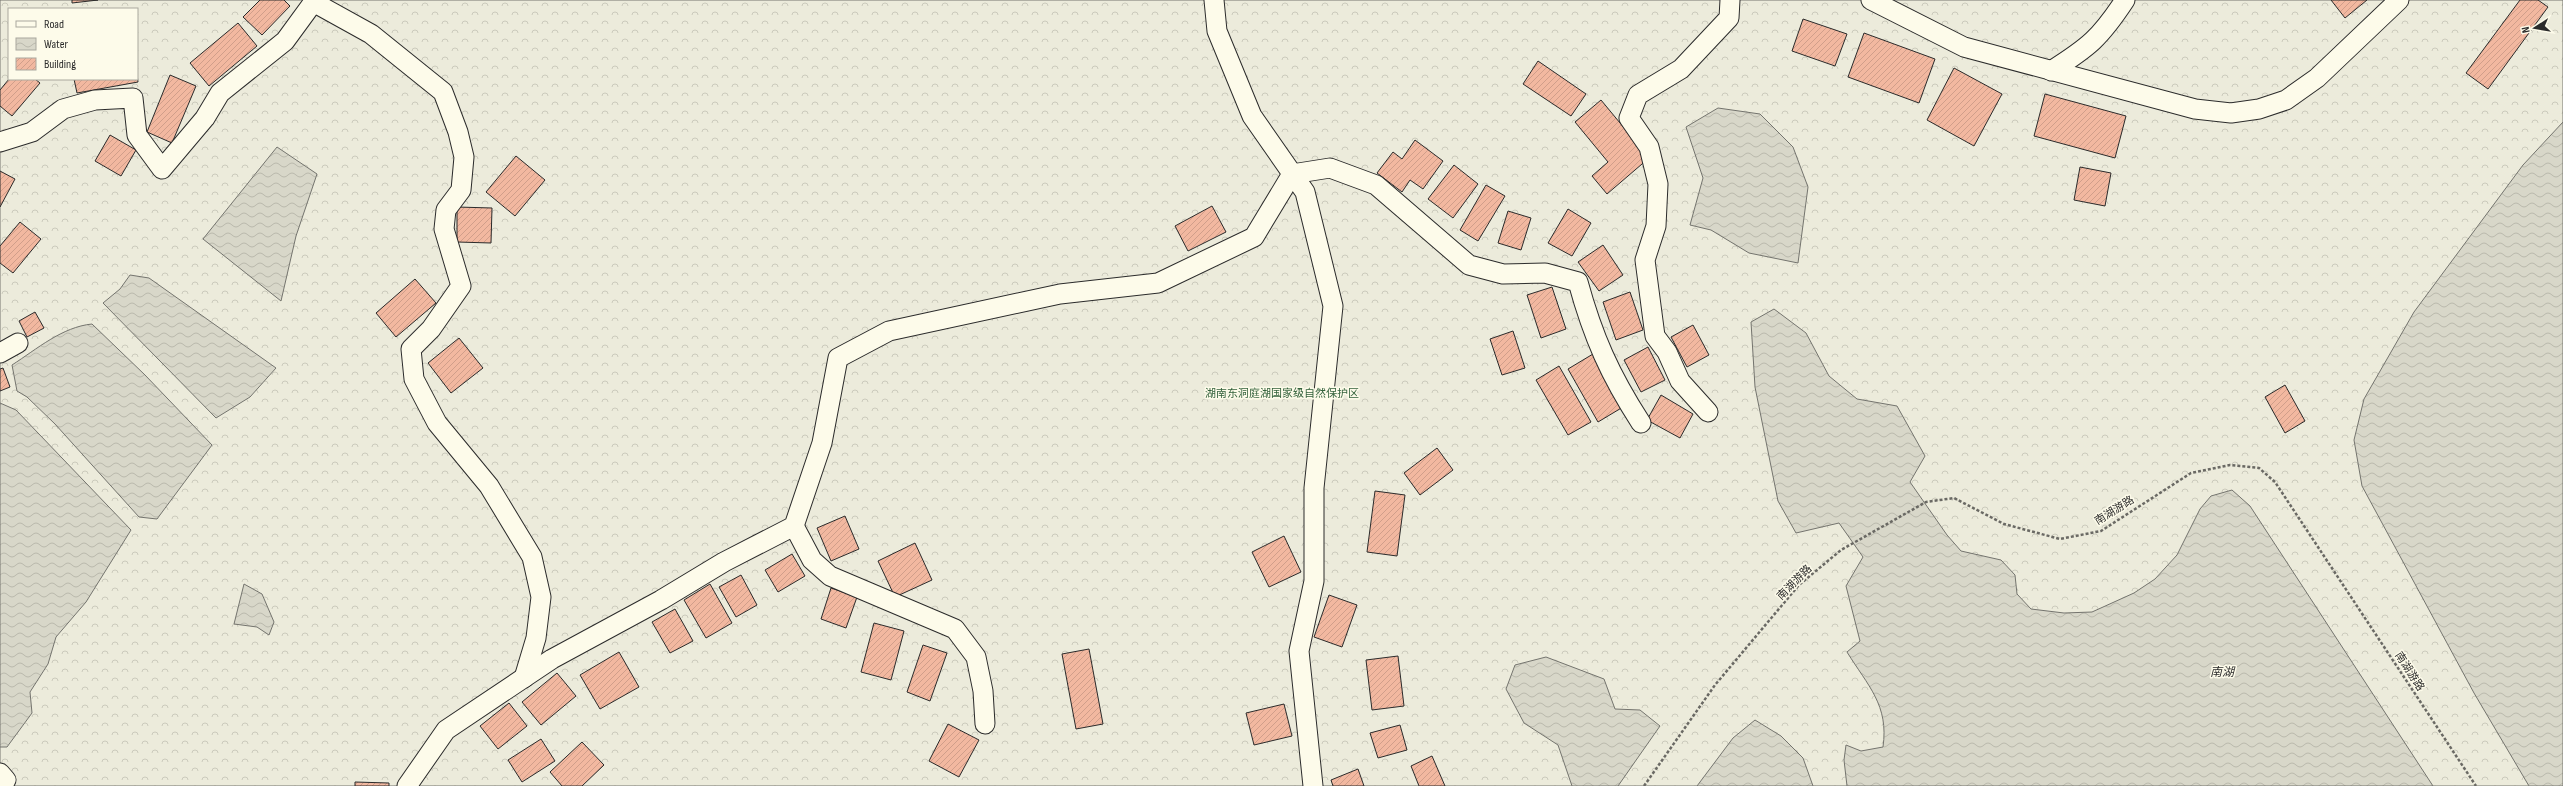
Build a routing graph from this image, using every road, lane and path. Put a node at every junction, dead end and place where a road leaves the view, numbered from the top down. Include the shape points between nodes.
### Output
1 (1214, 0) edge
2 (1730, 0) edge
3 (1870, 0) edge
4 (2125, 0) edge
5 (2399, 0) edge
6 (315, 2) edge
7 (2051, 71) junction
8 (0, 142) edge
9 (1292, 174) junction
10 (18, 343) dead end
11 (0, 353) edge
12 (1708, 412) dead end
13 (1641, 423) dead end
14 (794, 526) junction
15 (524, 678) junction
16 (985, 724) dead end
17 (407, 786) edge
18 (1313, 786) edge
19 (1644, 786) edge
20 (2476, 786) edge

1 - 9 street via 1217,31 1252,116
2 - 12 street via 1729,18 1681,69 1638,95 1629,118 1649,147 1658,184 1656,226 1645,260 1655,336 1667,352 1680,381
3 - 7 street via 1964,48
4 - 7 street via 2106,30 2086,49
5 - 7 street via 2317,78 2286,100 2259,109 2231,113 2195,109
6 - 8 street via 285,41 220,93 205,118 162,169 137,135 132,98 95,100 63,109 32,132
6 - 15 street via 371,34 444,92 458,132 464,157 461,190 446,210 444,229 461,286 431,329 411,349 414,379 437,423 488,486 532,557 541,597 536,638
9 - 13 street via 1330,168 1376,184 1469,265 1503,274 1545,273 1578,282 1591,328 1605,362
9 - 14 street via 1254,237 1158,283 1060,294 889,331 838,358 822,443
9 - 18 street via 1305,192 1333,306 1314,488 1314,581 1299,651
10 - 11 street
14 - 15 street via 724,562 661,600 552,659
14 - 16 street via 812,560 830,576 955,629 976,656 983,690
15 - 17 street via 446,730
19 - 20 path, 南湖游路 via 1715,686 1799,585 1841,550 1926,502 1954,498 2004,524 2060,539 2101,531 2191,473 2230,464 2259,468 2276,482

